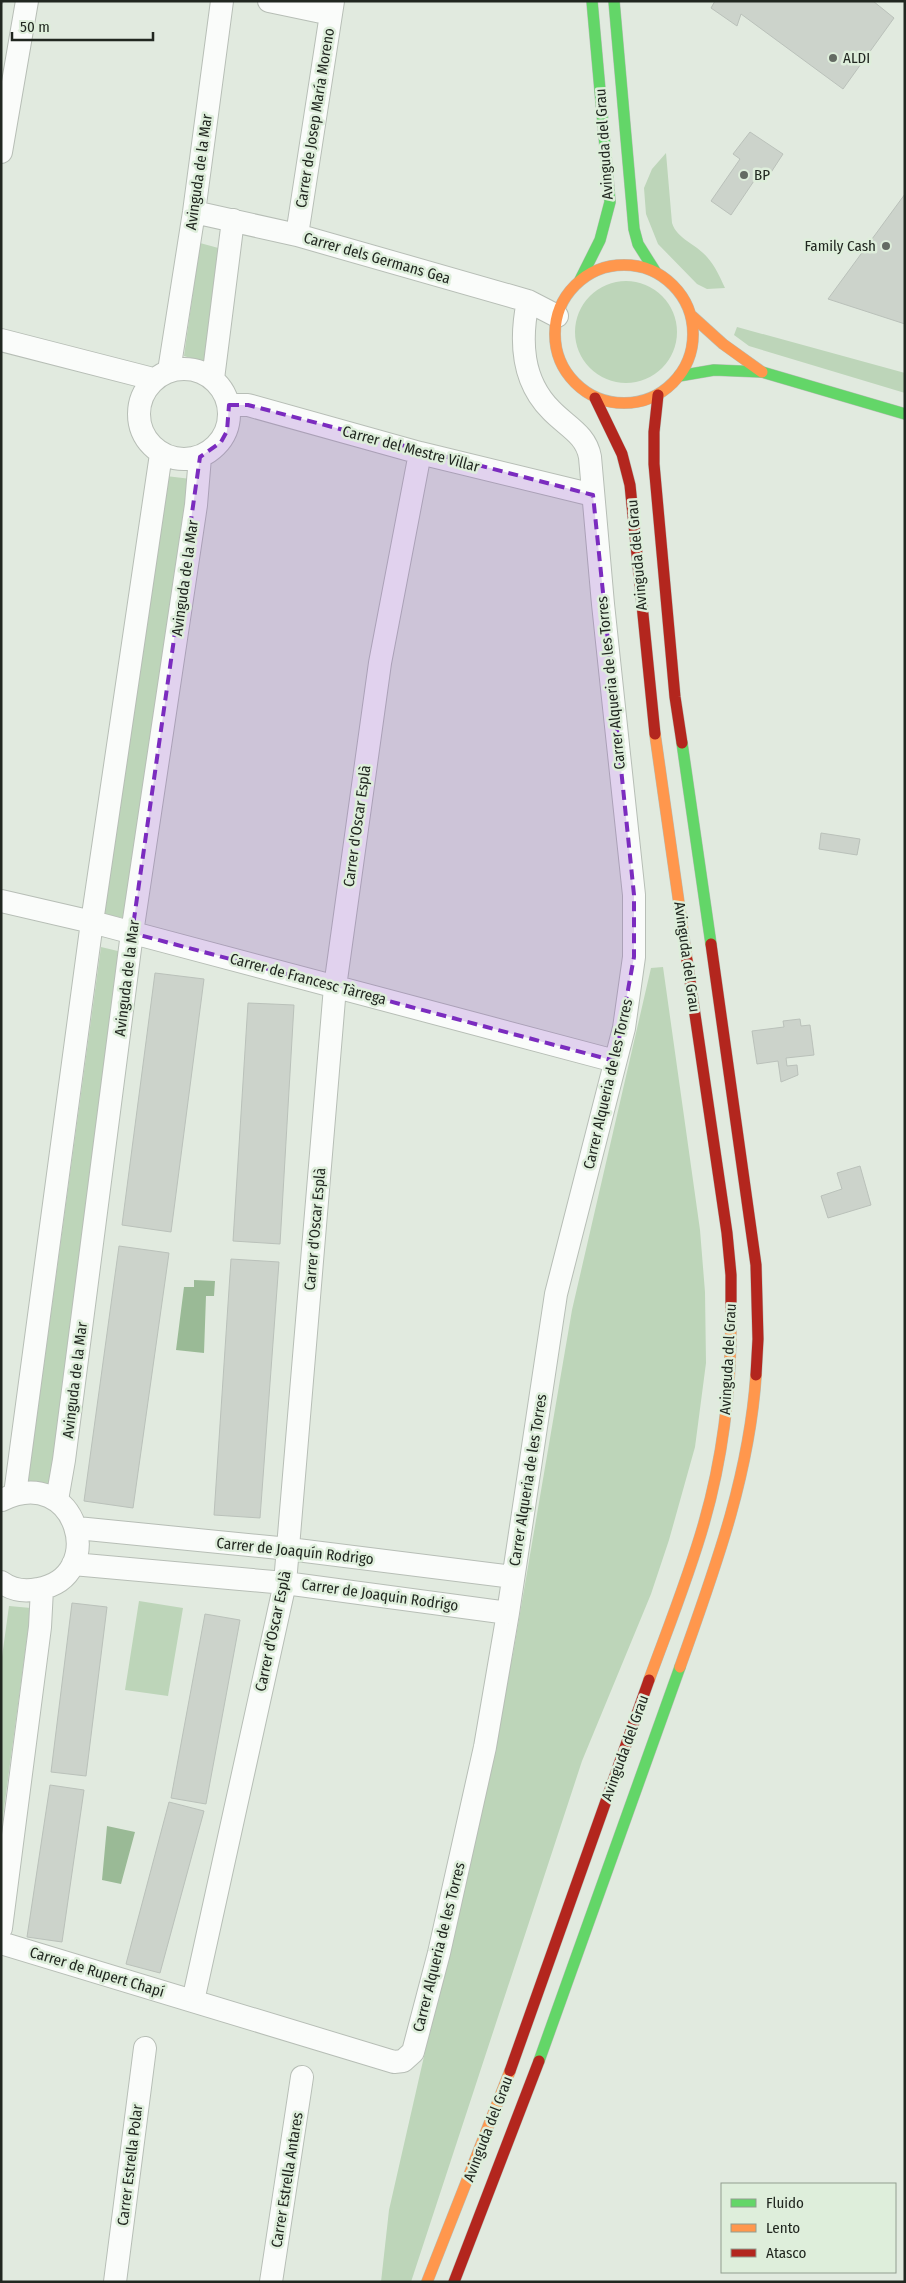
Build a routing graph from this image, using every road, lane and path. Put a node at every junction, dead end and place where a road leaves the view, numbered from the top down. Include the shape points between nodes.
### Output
1 (27, 1) edge
2 (222, 1) edge
3 (270, 1) edge
4 (592, 1) edge
5 (614, 1) edge
6 (332, 8) edge
7 (1, 152) edge
8 (194, 212) junction
9 (233, 220) junction
10 (297, 235) junction
11 (655, 272) junction
12 (580, 280) junction
13 (528, 301) junction
14 (557, 316) junction
15 (692, 316) junction
16 (1, 340) edge
17 (762, 372) junction
18 (161, 375) junction
19 (680, 376) junction
20 (213, 379) junction
21 (658, 395) junction
22 (595, 398) junction
23 (229, 405) junction
24 (905, 414) edge
25 (420, 453) junction
26 (161, 454) junction
27 (200, 457) junction
28 (593, 495) junction
29 (1, 901) edge
30 (92, 922) junction
31 (132, 933) junction
32 (335, 987) junction
33 (615, 1061) junction
34 (8, 1497) edge
35 (57, 1500) junction
36 (77, 1528) junction
37 (289, 1549) junction
38 (73, 1564) junction
39 (513, 1577) junction
40 (285, 1583) junction
41 (42, 1589) junction
42 (2, 1590) edge
43 (508, 1613) junction
44 (1, 1928) edge
45 (1, 1943) edge
46 (193, 2001) junction
47 (145, 2048) dead end
48 (302, 2078) dead end
49 (115, 2282) edge
50 (271, 2282) edge
51 (427, 2282) edge
52 (454, 2282) edge

1 - 7 street
2 - 8 street, Avinguda de la Mar
3 - 6 street
4 - 12 main road, Avinguda del Grau via 610,202 600,240
5 - 11 main road, Avinguda del Grau via 634,229 638,244
6 - 10 street, Carrer de Josep María Moreno
8 - 9 street, Carrer dels Germans Gea
8 - 18 street, Avinguda de la Mar
9 - 10 street, Carrer dels Germans Gea
9 - 20 street
10 - 13 street, Carrer dels Germans Gea
11 - 12 main road via 636,266 616,265 597,270
11 - 15 main road via 680,292
12 - 14 main road via 566,296
13 - 14 street, Carrer dels Germans Gea
13 - 28 street via 522,337 529,374 550,410 586,443
14 - 22 main road via 554,335 557,355 578,387
15 - 17 main road via 722,344
15 - 19 main road via 693,341 689,359
16 - 18 street
17 - 19 main road via 714,370
17 - 24 main road
18 - 20 street via 192,370
18 - 26 street via 140,406 139,420 150,444
19 - 21 main road
20 - 23 street
21 - 22 main road via 638,402 616,403
21 - 52 main road, Avinguda del Grau via 654,464 675,697 756,1265 758,1339 755,1386 740,1488 723,1547 579,1955
22 - 51 main road, Avinguda del Grau via 622,454 630,486 653,722 727,1233 732,1322 729,1393 712,1492 676,1607 501,2096
23 - 25 street, Carrer del Mestre Villar via 248,405
23 - 27 street via 230,418 224,436 211,451
25 - 28 street, Carrer del Mestre Villar
25 - 32 street, Carrer d'Oscar Esplà via 380,662
26 - 27 street via 180,460
26 - 30 street
27 - 31 street, Avinguda de la Mar via 196,505
28 - 33 street, Carrer Alqueria de les Torres via 634,895 634,957 624,1028
29 - 30 street, Carrer de Francesc Tàrrega
30 - 31 street, Carrer de Francesc Tàrrega
30 - 34 street
31 - 32 street, Carrer de Francesc Tàrrega
31 - 35 street, Avinguda de la Mar
32 - 33 street, Carrer de Francesc Tàrrega
32 - 37 street, Carrer d'Oscar Esplà
33 - 39 street, Carrer Alqueria de les Torres via 556,1294
34 - 35 street via 27,1492
35 - 36 street
36 - 37 street, Carrer de Joaquín Rodrigo
36 - 38 street via 78,1546
37 - 39 street, Carrer de Joaquín Rodrigo
37 - 40 street, Carrer d'Oscar Esplà
38 - 40 street, Carrer de Joaquin Rodrigo
38 - 41 street via 65,1575
39 - 43 street, Carrer Alqueria de les Torres
40 - 43 street, Carrer de Joaquin Rodrigo
40 - 46 street, Carrer d'Oscar Esplà
41 - 42 street
41 - 44 street via 40,1627
43 - 46 street, Carrer Alqueria de les Torres via 471,1813 413,2052 403,2061 394,2062
45 - 46 street, Carrer de Rupert Chapí
47 - 49 street, Carrer Estrella Polar
48 - 50 street, Carrer Estrella Antares

